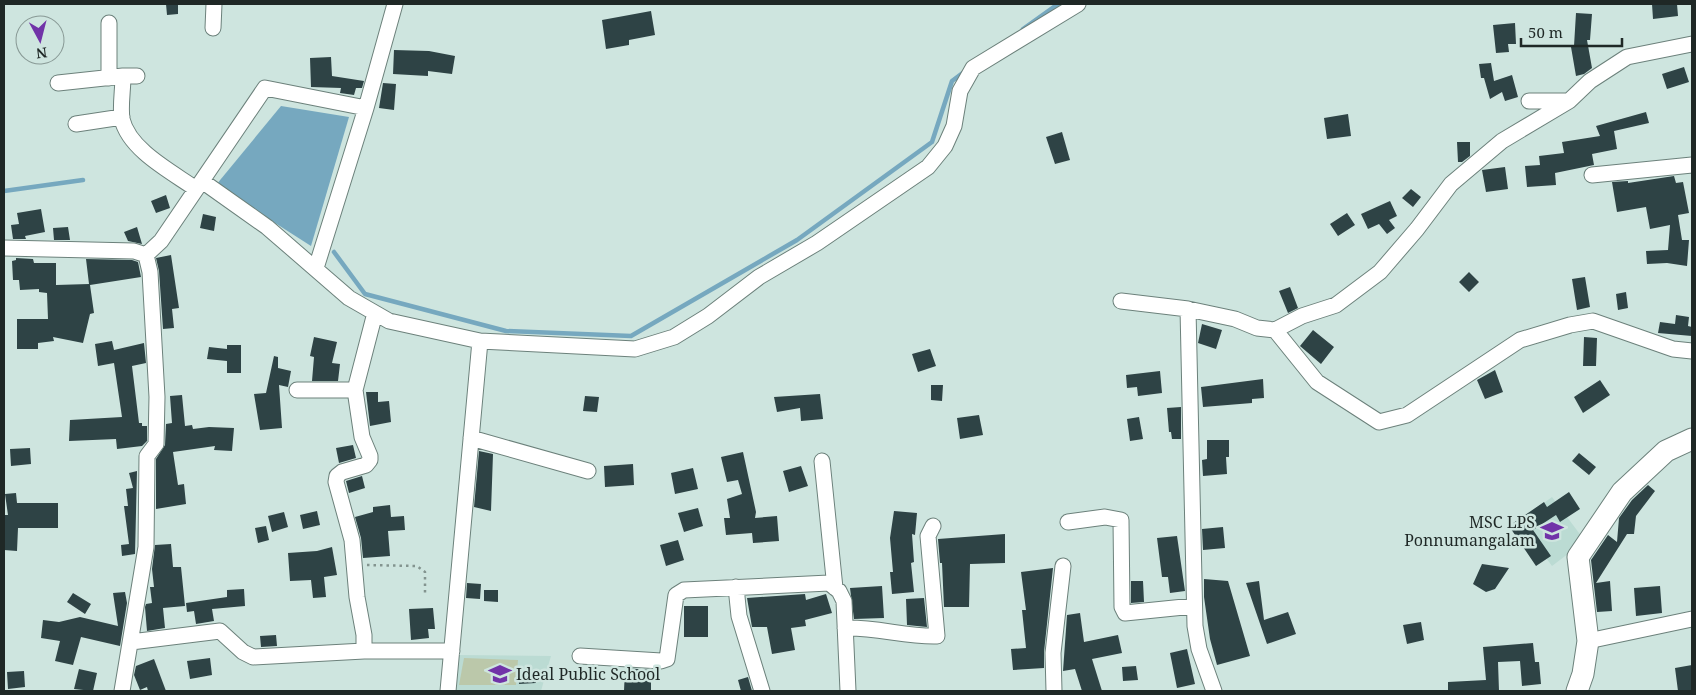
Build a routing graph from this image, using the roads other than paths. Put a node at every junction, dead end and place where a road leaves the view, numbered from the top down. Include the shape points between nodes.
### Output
1 (214, 4) edge
2 (395, 4) edge
3 (1078, 4) edge
4 (109, 23) dead end
5 (213, 28) dead end
6 (1692, 44) edge
7 (123, 77) junction
8 (58, 83) dead end
9 (1529, 101) dead end
10 (1569, 101) junction
11 (366, 108) junction
12 (122, 117) junction
13 (76, 124) dead end
14 (1692, 165) edge
15 (1592, 175) dead end
16 (199, 185) junction
17 (4, 248) edge
18 (146, 255) junction
19 (316, 268) junction
20 (1120, 301) dead end
21 (1188, 309) junction
22 (376, 313) junction
23 (1275, 330) junction
24 (480, 341) junction
25 (1692, 350) edge
26 (297, 390) dead end
27 (355, 390) junction
28 (471, 438) junction
29 (1692, 439) edge
30 (822, 460) dead end
31 (588, 472) dead end
32 (1068, 522) dead end
33 (934, 526) dead end
34 (1063, 566) dead end
35 (736, 588) junction
36 (835, 588) junction
37 (1194, 606) junction
38 (1692, 618) edge
39 (845, 628) junction
40 (1588, 641) junction
41 (131, 642) junction
42 (364, 651) junction
43 (452, 651) junction
44 (580, 656) dead end
45 (122, 691) edge
46 (448, 691) edge
47 (762, 691) edge
48 (848, 691) edge
49 (1054, 691) edge
50 (1214, 691) edge
51 (1577, 691) edge

1 - 5 street
2 - 11 street
3 - 24 street via 973,68 960,91 954,126 945,146 928,167 817,243 759,277 674,337 635,349
4 - 7 street
6 - 10 street via 1626,57 1590,81
7 - 8 street
7 - 12 street
9 - 10 street
10 - 23 street via 1502,141 1451,184 1418,229 1380,272 1336,305 1302,316
11 - 16 street via 266,88
11 - 19 street
12 - 13 street
12 - 16 street via 126,133 136,145
14 - 15 street
16 - 18 street via 161,241
16 - 19 street via 267,227
17 - 18 street
18 - 41 street via 150,272 157,397 156,444 147,456 146,547
19 - 22 street via 350,298
20 - 21 street
21 - 23 street
21 - 37 street
22 - 24 street via 389,321
22 - 27 street
23 - 25 street via 1317,382 1379,422 1407,415 1520,340 1570,325 1593,321 1674,349
24 - 28 street
26 - 27 street
27 - 42 street via 362,437 370,460 366,465 342,472 336,482 352,540
28 - 31 street
28 - 43 street
29 - 40 street via 1666,451 1622,492 1578,557
30 - 36 street
32 - 37 street via 1105,517 1121,520 1122,607 1125,613
33 - 39 street via 928,536 937,636 919,637 874,628
34 - 49 street via 1053,653
35 - 36 street via 818,583 828,583
35 - 44 street via 684,590 676,595 667,659 661,662
35 - 47 street via 740,616
36 - 39 street via 844,601
37 - 50 street via 1199,649
38 - 40 street
39 - 48 street
40 - 51 street
41 - 42 street via 220,631 253,657
41 - 45 street
42 - 43 street
43 - 46 street

